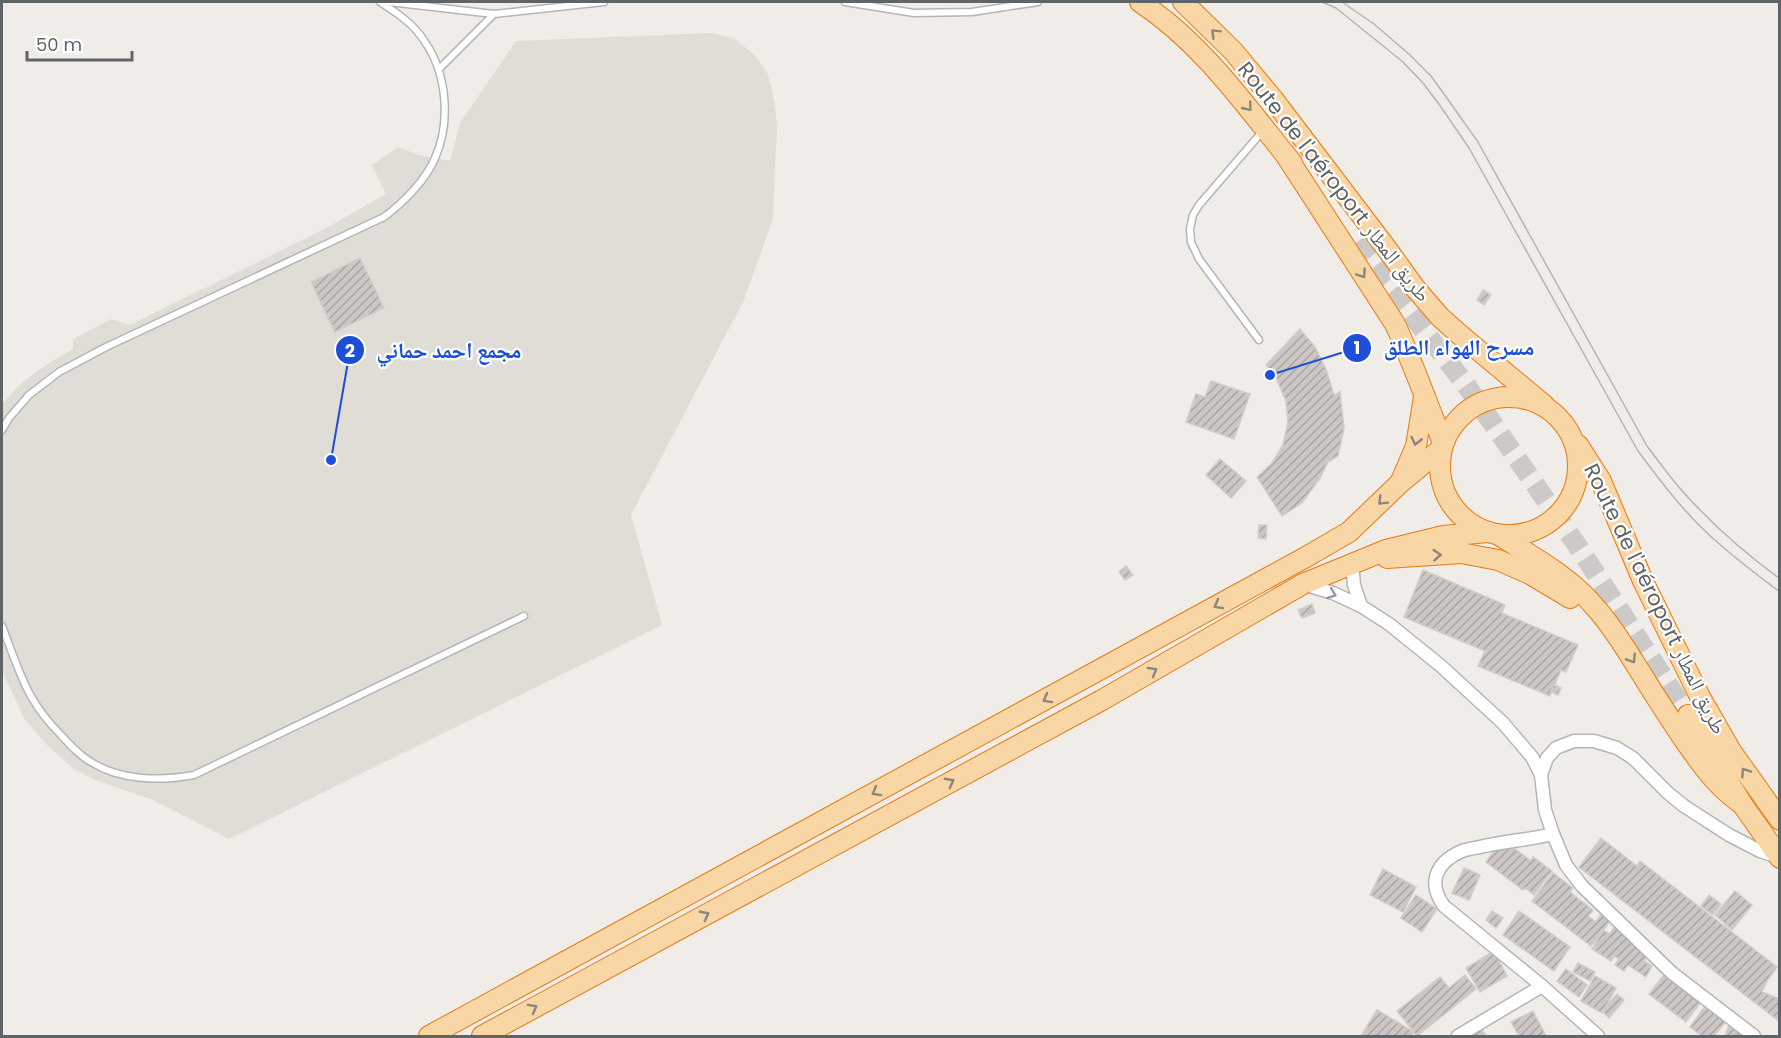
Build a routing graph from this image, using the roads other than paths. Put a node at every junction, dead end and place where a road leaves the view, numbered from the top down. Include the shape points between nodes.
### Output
1 (380, 2) edge
2 (389, 2) edge
3 (604, 2) edge
4 (845, 2) edge
5 (1038, 2) edge
6 (1140, 2) edge
7 (1182, 2) edge
8 (494, 14) junction
9 (439, 69) junction
10 (1266, 129) junction
11 (1285, 154) junction
12 (1356, 243) tunnel mouth
13 (1259, 340) dead end
14 (1424, 397) junction
15 (1544, 405) junction
16 (2, 430) edge
17 (1573, 438) junction
18 (1442, 446) junction
19 (1400, 483) junction
20 (1493, 534) junction
21 (1355, 562) junction
22 (1303, 584) junction
23 (1361, 606) junction
24 (524, 616) dead end
25 (2, 626) edge
26 (1617, 636) junction
27 (1688, 715) tunnel mouth
28 (1541, 775) junction
29 (1742, 804) junction
30 (1779, 820) edge
31 (1553, 834) junction
32 (1779, 857) edge
33 (1542, 986) junction
34 (429, 1036) edge
35 (482, 1036) edge
36 (1458, 1036) edge
37 (1598, 1036) edge
38 (1754, 1036) edge

1 - 9 lane via 403,17 425,41
2 - 8 lane
3 - 8 lane
4 - 5 lane via 914,13 972,12
6 -> 10 highway, Route de l'aéroport طريق المطار via 1194,48
15 -> 7 highway, Route de l'aéroport طريق المطار via 1440,317 1266,91 1233,51
8 - 9 lane
9 - 16 lane via 445,102 435,159 402,204 384,217 106,346 59,372 30,395
10 - 11 highway, Route de l'aéroport طريق المطار
10 - 13 lane via 1199,205 1190,229 1199,260
11 - 12 highway, Route de l'aéroport طريق المطار
11 -> 14 highway via 1395,324
14 - 18 highway
14 -> 19 highway via 1416,446
15 - 17 highway via 1561,419
15 - 18 highway via 1505,396 1485,400 1452,425
17 - 20 highway via 1579,458 1578,479 1557,516 1520,535
30 -> 17 highway, Route de l'aéroport طريق المطار via 1731,752 1700,697 1643,581 1601,481
18 - 19 highway
18 - 20 highway via 1439,469 1443,490 1468,523
19 -> 34 highway via 1349,532 1306,557
20 - 21 highway via 1443,536
20 - 26 highway via 1576,588
21 - 22 highway
21 - 23 street via 1354,585
21 -> 26 highway via 1461,553 1498,560 1567,595
22 -> 23 street
35 -> 22 highway via 1102,700
23 - 28 street via 1441,666 1503,723 1532,757
24 - 25 lane via 194,775 174,779 117,773 77,752 32,698
26 -> 29 highway via 1710,775
27 - 29 highway, Route de l'aéroport طريق المطار
28 - 31 street via 1545,810
28 - 32 street via 1547,758 1556,748 1574,741 1594,741 1617,748 1684,806 1729,835
29 - 32 highway, Route de l'aéroport طريق المطار
31 - 33 street via 1462,851 1440,869 1434,888 1444,906
31 - 38 street via 1566,865 1582,886 1672,973
33 - 36 street
33 - 37 street

